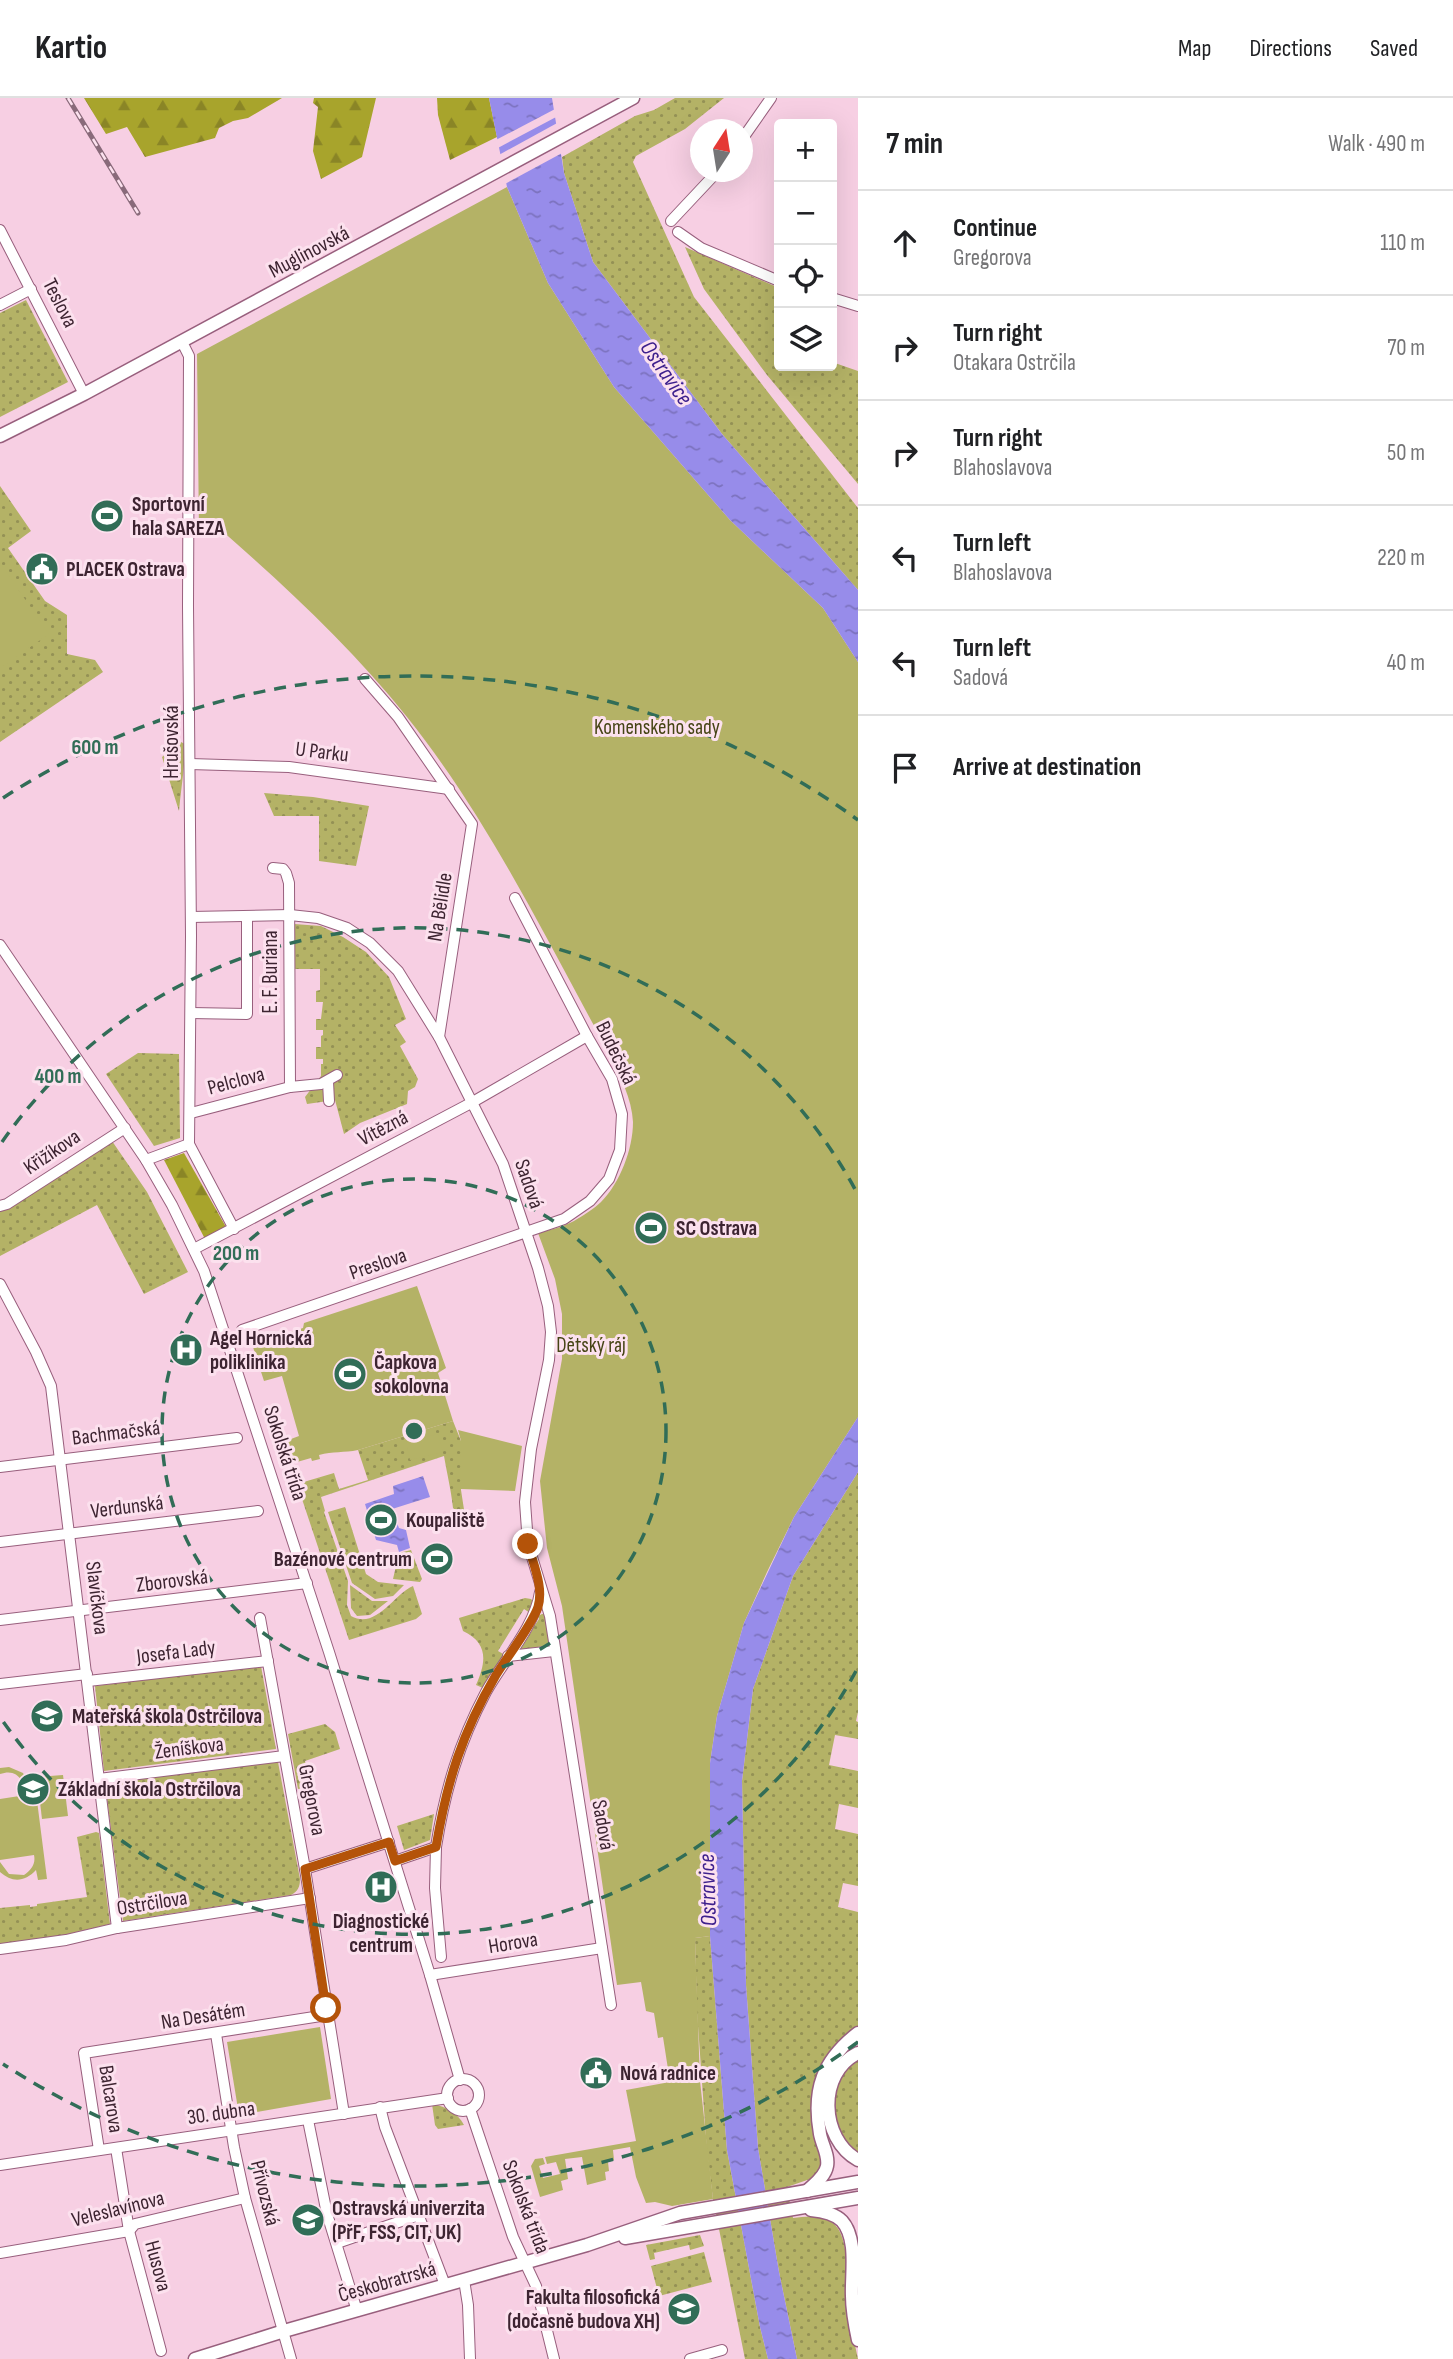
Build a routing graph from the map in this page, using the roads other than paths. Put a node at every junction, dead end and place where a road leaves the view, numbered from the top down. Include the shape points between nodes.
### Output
1 (633, 98) edge
2 (771, 98) edge
3 (753, 124) edge
4 (708, 182) edge
5 (671, 221) dead end
6 (0, 230) edge
7 (678, 232) dead end
8 (774, 279) edge
9 (31, 289) junction
10 (837, 300) edge
11 (0, 305) edge
12 (858, 306) edge
13 (182, 342) junction
14 (84, 394) junction
15 (0, 436) edge
16 (365, 678) dead end
17 (190, 764) junction
18 (449, 789) junction
19 (273, 869) dead end
20 (515, 898) dead end
21 (290, 915) junction
22 (247, 916) junction
23 (191, 917) junction
24 (0, 945) edge
25 (191, 1013) junction
26 (587, 1036) junction
27 (439, 1037) junction
28 (290, 1087) junction
29 (330, 1101) dead end
30 (471, 1103) junction
31 (191, 1113) junction
32 (124, 1128) junction
33 (190, 1144) junction
34 (146, 1160) junction
35 (0, 1206) edge
36 (234, 1229) junction
37 (525, 1233) junction
38 (194, 1249) junction
39 (0, 1284) edge
40 (242, 1330) dead end
41 (237, 1438) dead end
42 (60, 1459) junction
43 (0, 1467) edge
44 (258, 1511) dead end
45 (69, 1534) junction
46 (0, 1542) edge
47 (307, 1583) junction
48 (541, 1591) junction
49 (79, 1611) junction
50 (260, 1618) dead end
51 (0, 1620) edge
52 (554, 1651) junction
53 (508, 1656) junction
54 (268, 1661) junction
55 (87, 1678) junction
56 (0, 1685) edge
57 (284, 1756) junction
58 (99, 1779) junction
59 (389, 1842) junction
60 (436, 1847) junction
61 (395, 1861) junction
62 (305, 1869) junction
63 (310, 1898) junction
64 (117, 1928) junction
65 (602, 1948) junction
66 (0, 1949) edge
67 (441, 1957) dead end
68 (430, 1975) junction
69 (611, 2006) dead end
70 (327, 2015) junction
71 (858, 2033) edge
72 (216, 2034) junction
73 (84, 2053) joint
74 (858, 2053) edge
75 (460, 2080) junction
76 (448, 2098) junction
77 (380, 2107) junction
78 (470, 2109) junction
79 (344, 2114) junction
80 (824, 2118) junction
81 (308, 2120) junction
82 (231, 2132) junction
83 (116, 2148) junction
84 (99, 2150) junction
85 (858, 2160) edge
86 (0, 2165) edge
87 (858, 2182) edge
88 (807, 2191) junction
89 (245, 2198) junction
90 (858, 2198) edge
91 (797, 2209) junction
92 (419, 2215) junction
93 (653, 2227) junction
94 (129, 2231) junction
95 (337, 2243) junction
96 (0, 2253) edge
97 (526, 2262) junction
98 (464, 2280) junction
99 (444, 2285) junction
100 (357, 2311) junction
101 (284, 2331) junction
102 (858, 2340) edge
103 (722, 2350) dead end
104 (161, 2351) dead end
105 (195, 2359) edge
106 (290, 2359) edge
107 (470, 2359) edge
108 (554, 2359) edge
109 (690, 2359) edge

1 - 13 main road, Muglinovská
2 - 3 street
4 - 5 street
6 - 9 street, Teslova
7 - 8 street via 701,248
9 - 11 street
9 - 14 street, Teslova
10 - 12 street
13 - 14 main road, Muglinovská
13 - 17 street, Hrušovská via 189,356
14 - 15 main road, Muglinovská
16 - 18 street, Na Bělidle
17 - 18 street, U Parku via 314,769
17 - 23 street, Hrušovská
18 - 27 street, Na Bělidle via 472,824
19 - 21 street, E. F. Buriana via 286,873
20 - 26 street, Budečská
21 - 22 street, Sadová
21 - 27 street, Sadová via 333,922 370,943 398,971
21 - 28 street, E. F. Buriana
22 - 23 street, Sadová
22 - 25 street via 247,1014
23 - 25 street, Hrušovská
24 - 32 street, Sokolská třída
25 - 31 street, Hrušovská
26 - 30 street, Vítězná
26 - 37 street, Budečská via 612,1079 622,1114 617,1159 609,1179 590,1201 564,1219
27 - 30 street, Sadová
28 - 29 street via 333,1078
28 - 31 street, Pelclova
30 - 36 street, Vítězná
30 - 37 street, Sadová via 503,1164
31 - 33 street, Hrušovská
32 - 34 street, Sokolská třída
32 - 35 street, Křižíkova
33 - 34 street
33 - 36 street
34 - 38 street, Sokolská třída
36 - 38 street, Vítězná
37 - 40 street, Preslova
37 - 48 street, Sadová via 548,1306 551,1332 525,1502 528,1544
38 - 47 street, Sokolská třída
39 - 42 street, Slavíčkova via 51,1386
41 - 42 street, Bachmačská
42 - 43 street, Bachmačská
42 - 45 street, Slavíčkova
44 - 45 street, Verdunská
45 - 46 street, Verdunská
45 - 49 street, Slavíčkova
47 - 49 street, Zborovská
47 - 59 street, Sokolská třída
48 - 52 street, Sadová via 550,1616
48 - 53 street via 538,1608
49 - 51 street, Zborovská
49 - 55 street, Slavíčkova
50 - 54 street, Gregorova
52 - 53 street
52 - 65 street, Sadová
53 - 60 street via 463,1739
54 - 55 street, Josefa Lady
54 - 57 street, Gregorova
55 - 56 street, Josefa Lady
55 - 58 street, Slavíčkova
57 - 58 street, Ženíškova
57 - 62 street, Gregorova
58 - 64 street, Slavíčkova
59 - 61 street, Sokolská třída
59 - 62 street
60 - 61 street
60 - 67 street
61 - 68 street, Sokolská třída
62 - 63 street, Gregorova
63 - 64 street, Ostrčilova
63 - 70 street, Gregorova
64 - 66 street, Ostrčilova
65 - 68 street, Horova
65 - 69 street, Sadová
68 - 75 street, Sokolská třída
70 - 72 street, Na Desátém
70 - 79 street, Gregorova
71 - 80 main road via 838,2049 826,2067 820,2090
72 - 73 street, Na Desátém
72 - 82 street, Přívozská
73 - 84 street, Balcarova
74 - 80 main road via 837,2071
75 - 76 street via 450,2086
75 - 78 street via 472,2082 478,2090 478,2102
76 - 77 street, 30. dubna
76 - 78 street via 457,2110
77 - 79 street, 30. dubna
77 - 92 street
78 - 97 street, Sokolská třída via 513,2237
79 - 81 street, 30. dubna
80 - 85 main road via 837,2142
80 - 88 main road via 827,2165
81 - 82 street, 30. dubna
81 - 95 street
82 - 83 street, 30. dubna
82 - 89 street, Přívozská
83 - 84 street, 30. dubna
83 - 94 street, Husova
84 - 86 street, 30. dubna
87 - 88 main road, Českobratrská
88 - 93 main road, Českobratrská via 680,2213
89 - 94 street, Veleslavínova via 135,2224
89 - 101 street, Přívozská
90 - 91 main road, Českobratrská
91 - 93 main road, Českobratrská
91 - 102 main road via 825,2212 843,2223 848,2233
92 - 95 street
92 - 99 street
93 - 97 main road, Českobratrská
94 - 96 street, Veleslavínova
94 - 104 street, Husova
95 - 100 street
97 - 98 main road, Českobratrská
97 - 108 street, Sokolská třída
98 - 99 main road, Českobratrská
98 - 107 street
99 - 100 main road, Českobratrská
100 - 101 main road, Českobratrská
101 - 105 main road, Českobratrská
101 - 106 street, Přívozská
103 - 109 street

